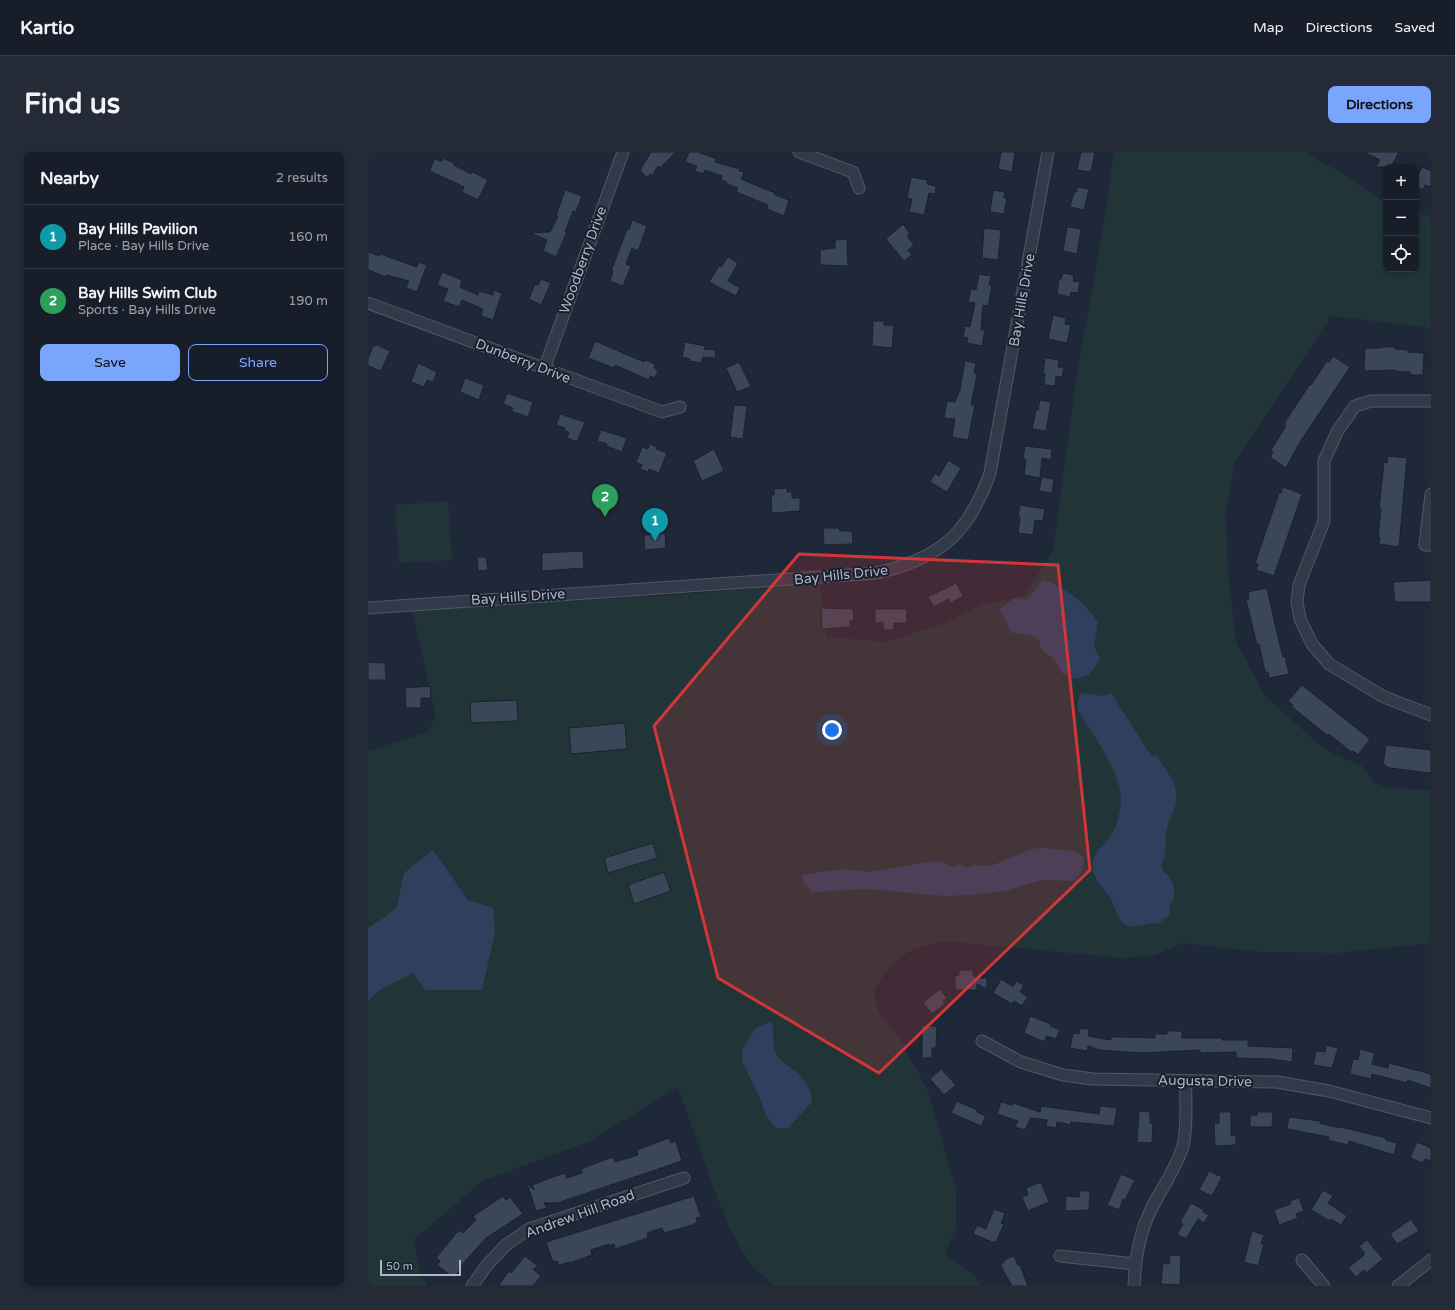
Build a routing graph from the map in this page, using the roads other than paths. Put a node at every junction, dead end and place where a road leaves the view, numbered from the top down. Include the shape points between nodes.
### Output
1 (623, 152) edge
2 (799, 152) edge
3 (1048, 152) edge
4 (859, 188) dead end
5 (368, 303) edge
6 (544, 369) junction
7 (1431, 401) edge
8 (680, 407) dead end
9 (1431, 494) edge
10 (1431, 545) edge
11 (368, 608) edge
12 (1431, 715) edge
13 (982, 1041) dead end
14 (1186, 1082) junction
15 (1431, 1118) edge
16 (684, 1178) dead end
17 (1060, 1256) dead end
18 (1302, 1260) dead end
19 (1431, 1260) edge
20 (1135, 1264) junction
21 (472, 1286) edge
22 (1134, 1286) edge
23 (1324, 1286) edge
24 (1398, 1286) edge

1 - 6 street, Woodberry Drive
2 - 4 street via 853,172
3 - 11 street, Bay Hills Drive via 990,473 982,495 970,515 945,545 906,566 877,573
5 - 6 street, Dunberry Drive
6 - 8 street, Dunberry Drive via 662,412
7 - 12 street via 1371,401 1355,406 1337,432 1324,461 1324,520 1299,585 1298,602 1300,620 1312,644 1329,664 1384,697
9 - 10 street via 1425,545
13 - 14 street, Augusta Drive via 1021,1062 1063,1075 1093,1079
14 - 15 street, Augusta Drive via 1277,1082 1302,1085
14 - 20 street via 1183,1145 1174,1168 1148,1216
16 - 21 street, Andrew Hill Road via 529,1229 506,1245
17 - 20 street
18 - 23 street
19 - 24 street
20 - 22 street

